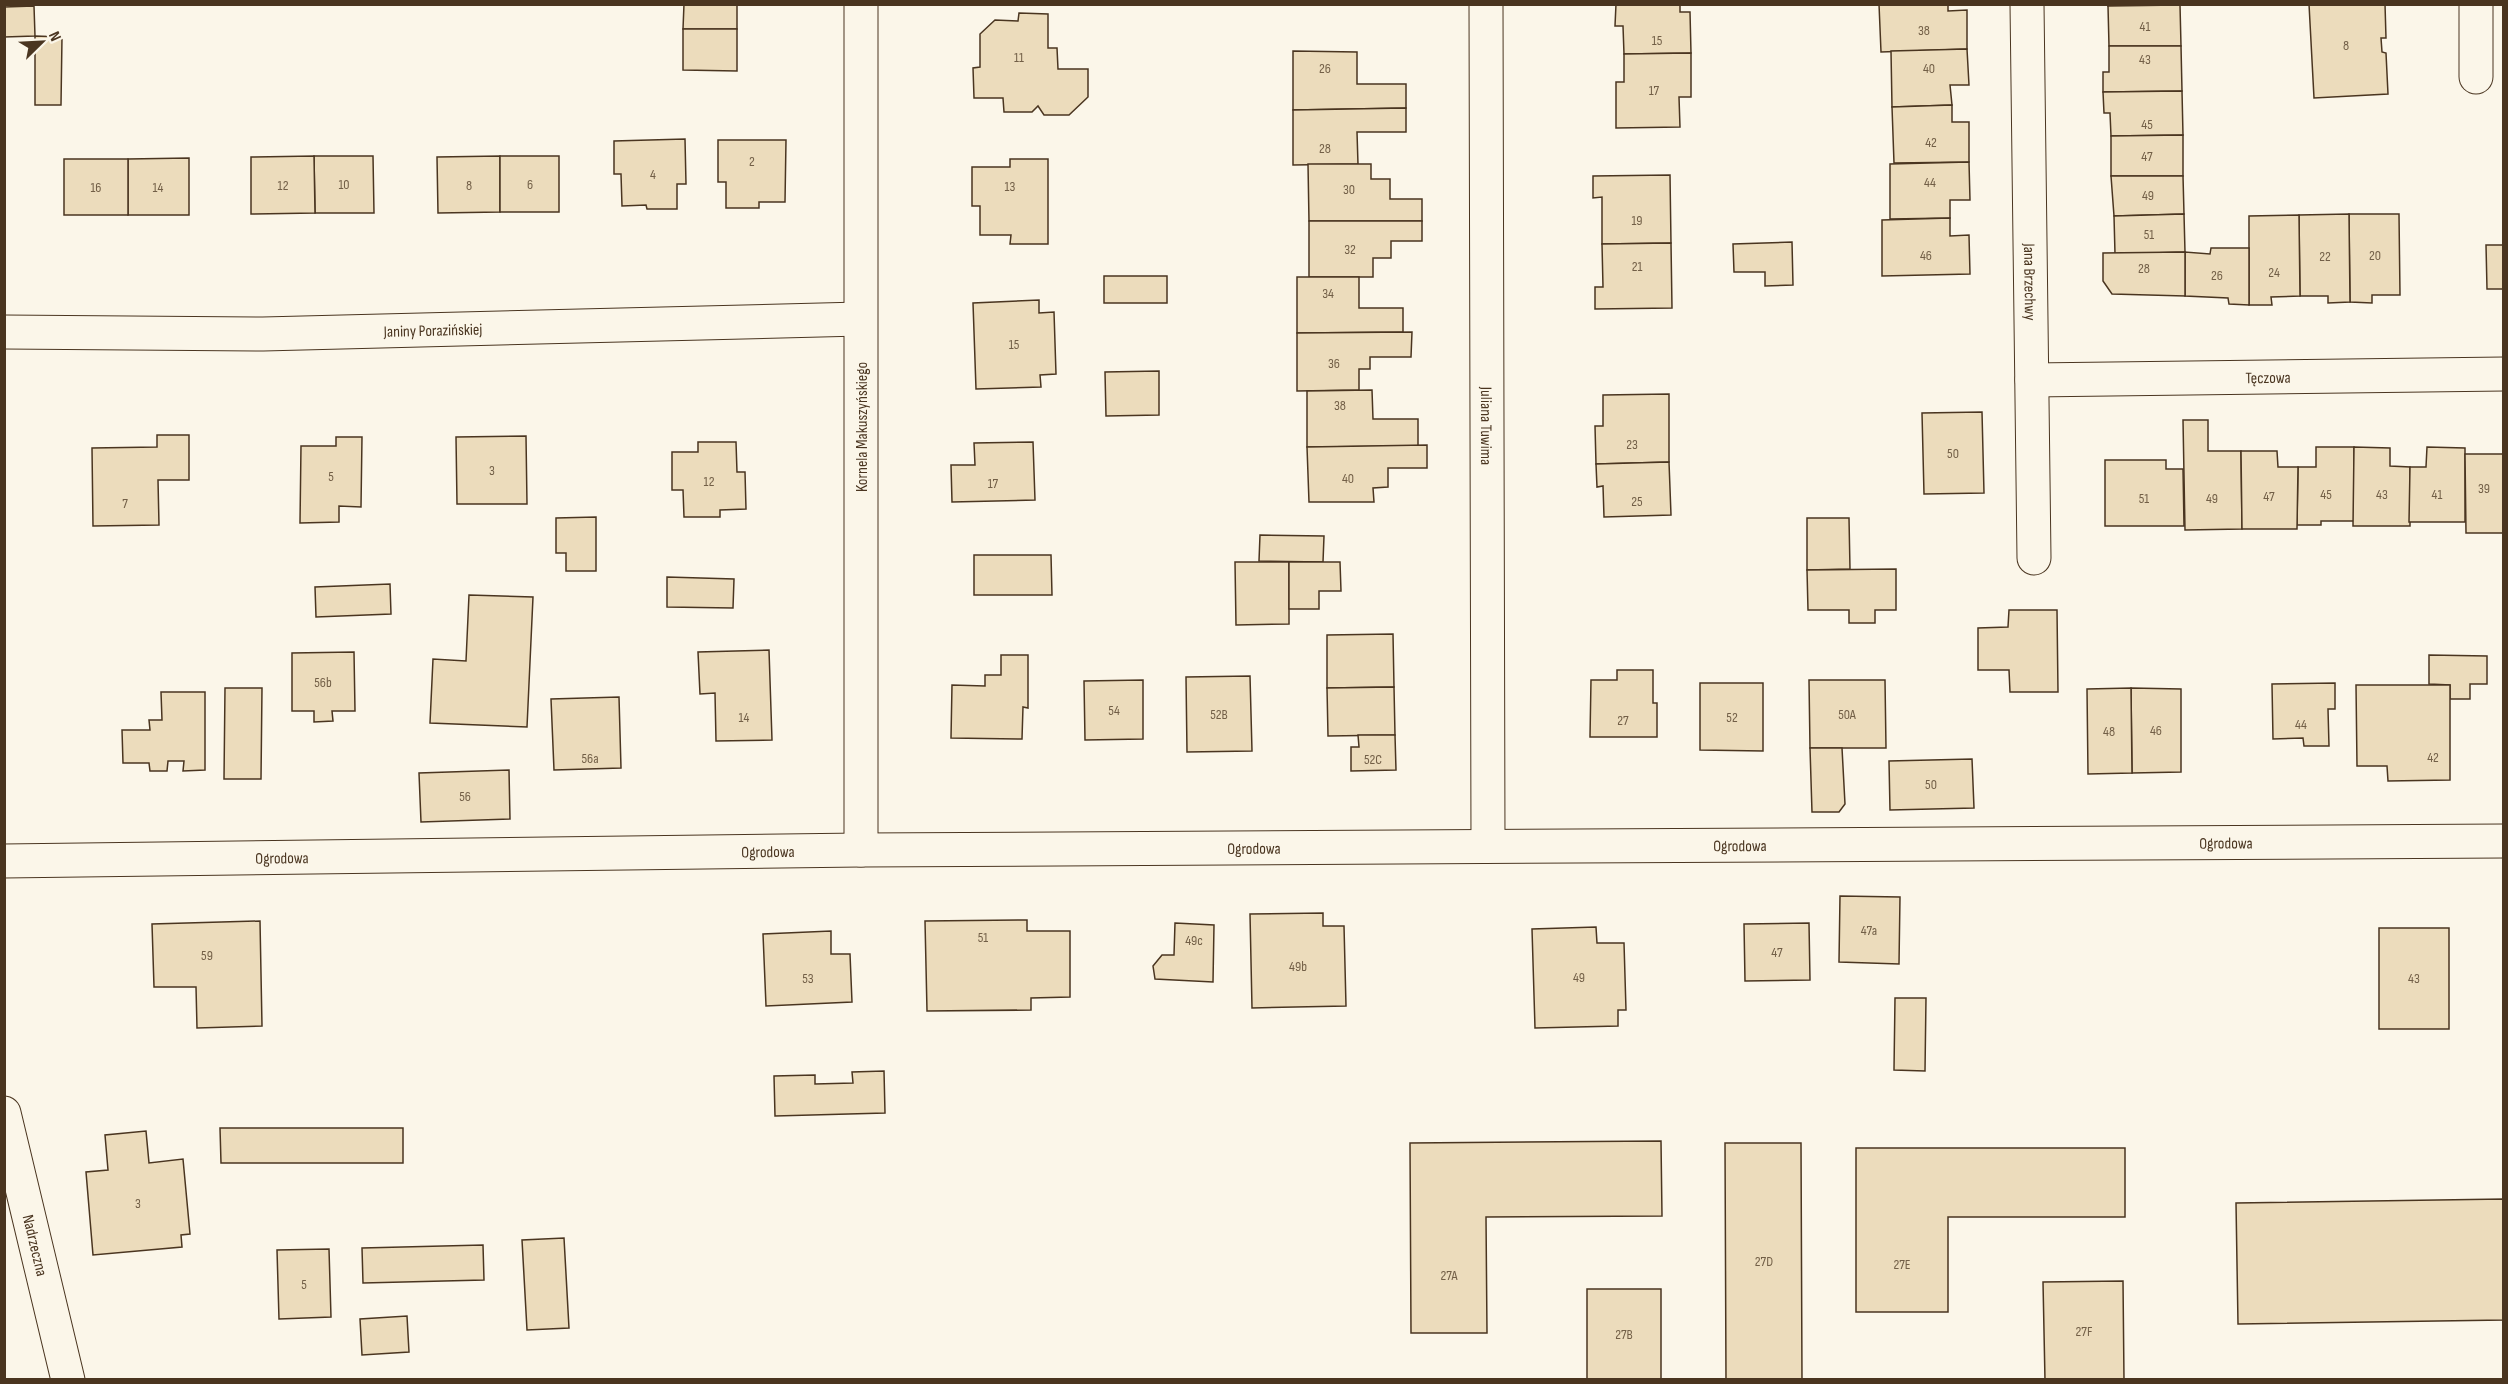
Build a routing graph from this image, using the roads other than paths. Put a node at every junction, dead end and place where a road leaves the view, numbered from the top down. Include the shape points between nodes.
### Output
1 (861, 4) edge
2 (1486, 4) edge
3 (2026, 4) edge
4 (2476, 4) edge
5 (2476, 77) dead end
6 (860, 319) junction
7 (4, 332) edge
8 (2504, 374) edge
9 (2032, 380) junction
10 (2034, 558) dead end
11 (2504, 841) edge
12 (1488, 846) junction
13 (861, 850) junction
14 (4, 861) edge
15 (4, 1113) edge
16 (68, 1380) edge

1 - 6 street, Kornela Makuszyńskiego
2 - 12 street, Juliana Tuwima
3 - 9 street, Jana Brzechwy
4 - 5 street
6 - 7 street, Janiny Porazińskiej via 275,333
6 - 13 street, Kornela Makuszyńskiego
8 - 9 street, Tęczowa
9 - 10 street, Jana Brzechwy
11 - 12 street, Ogrodowa
12 - 13 street, Ogrodowa
13 - 14 street, Ogrodowa
15 - 16 street, Nadrzeczna

